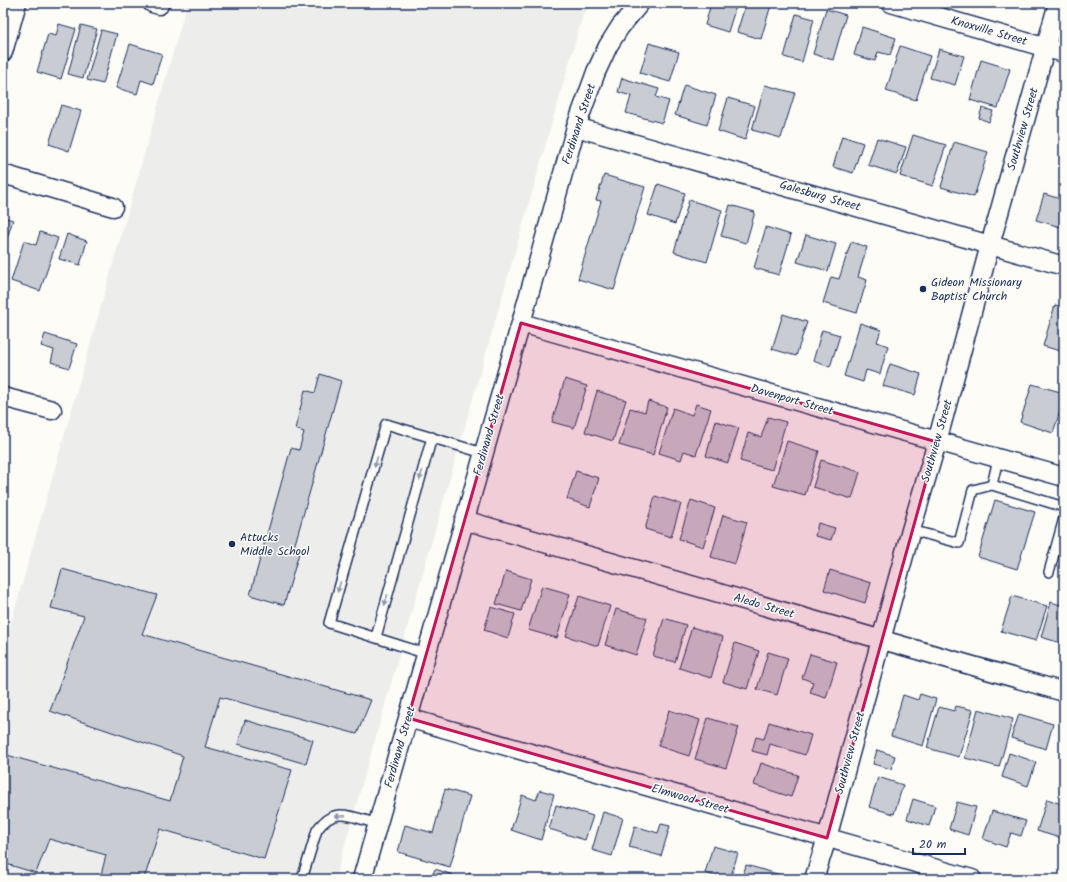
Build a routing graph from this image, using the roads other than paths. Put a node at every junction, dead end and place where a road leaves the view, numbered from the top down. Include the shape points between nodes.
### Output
1 (17, 3) edge
2 (640, 3) edge
3 (891, 3) edge
4 (1058, 3) edge
5 (1045, 47) junction
6 (3, 52) edge
7 (1064, 53) edge
8 (576, 126) junction
9 (3, 174) edge
10 (113, 207) dead end
11 (990, 245) junction
12 (1064, 266) edge
13 (521, 323) junction
14 (3, 397) edge
15 (52, 410) dead end
16 (432, 437) junction
17 (937, 442) junction
18 (484, 453) junction
19 (998, 458) junction
20 (1064, 478) edge
21 (992, 485) junction
22 (1064, 507) edge
23 (1064, 518) edge
24 (464, 520) junction
25 (911, 530) junction
26 (1049, 572) dead end
27 (376, 637) junction
28 (881, 640) junction
29 (427, 654) junction
30 (1064, 692) edge
31 (408, 718) junction
32 (378, 824) junction
33 (827, 838) junction
34 (302, 879) edge
35 (362, 879) edge
36 (814, 879) edge
37 (972, 879) edge

1 - 6 street
2 - 8 street, Ferdinand Street via 608,46
3 - 5 street, Knoxville Street
4 - 5 street, Southview Street
5 - 7 street, Knoxville Street
5 - 11 street, Southview Street
8 - 11 street, Galesburg Street
8 - 13 street, Ferdinand Street
9 - 10 street
11 - 12 street, Galesburg Street
11 - 17 street, Southview Street
13 - 17 street, Davenport Street
13 - 18 street, Ferdinand Street
14 - 15 street
16 - 18 lane
16 -> 27 lane
16 -> 27 lane via 386,424 329,623
17 - 19 street, Davenport Street
17 - 25 street, Southview Street
18 - 24 street, Ferdinand Street
19 - 20 street, Davenport Street
19 - 21 lane
21 - 22 lane
21 - 25 lane via 973,490 959,543
23 - 26 lane
24 - 28 street, Aledo Street
24 - 29 street, Ferdinand Street
25 - 28 street, Southview Street
27 - 29 lane
28 - 30 street, Aledo Street
28 - 33 street, Southview Street
29 - 31 street, Ferdinand Street
31 - 32 street, Ferdinand Street
31 - 33 street, Elmwood Street
32 -> 34 lane via 351,816 330,817 317,830
32 - 35 street, Ferdinand Street
33 - 36 street, Southview Street
33 - 37 street, Elmwood Street

